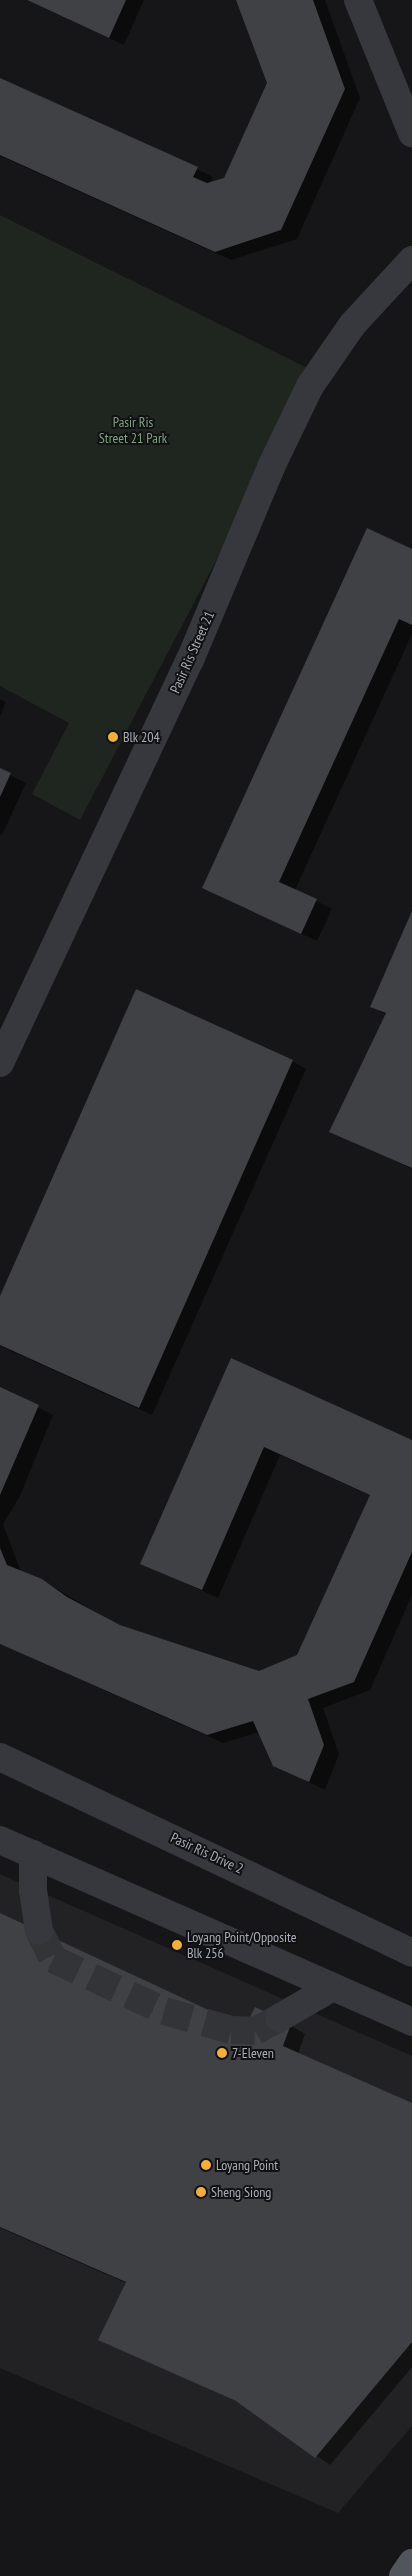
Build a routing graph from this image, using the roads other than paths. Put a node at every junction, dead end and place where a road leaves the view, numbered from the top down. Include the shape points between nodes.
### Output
1 (358, 0) edge
2 (412, 133) edge
3 (412, 260) edge
4 (0, 1063) edge
5 (0, 1757) edge
6 (0, 1840) edge
7 (33, 1854) junction
8 (39, 1931) tunnel mouth
9 (412, 1953) edge
10 (333, 1987) junction
11 (280, 2018) tunnel mouth
12 (412, 2022) edge
13 (412, 2563) edge
14 (403, 2576) edge

1 - 2 street
3 - 4 street, Pasir Ris Street 21 via 353,324 310,386 271,467 190,660
5 - 9 street, Pasir Ris Drive 2
6 - 7 street
7 - 8 street via 33,1890
7 - 10 street
10 - 11 street
10 - 12 street
13 - 14 main road

